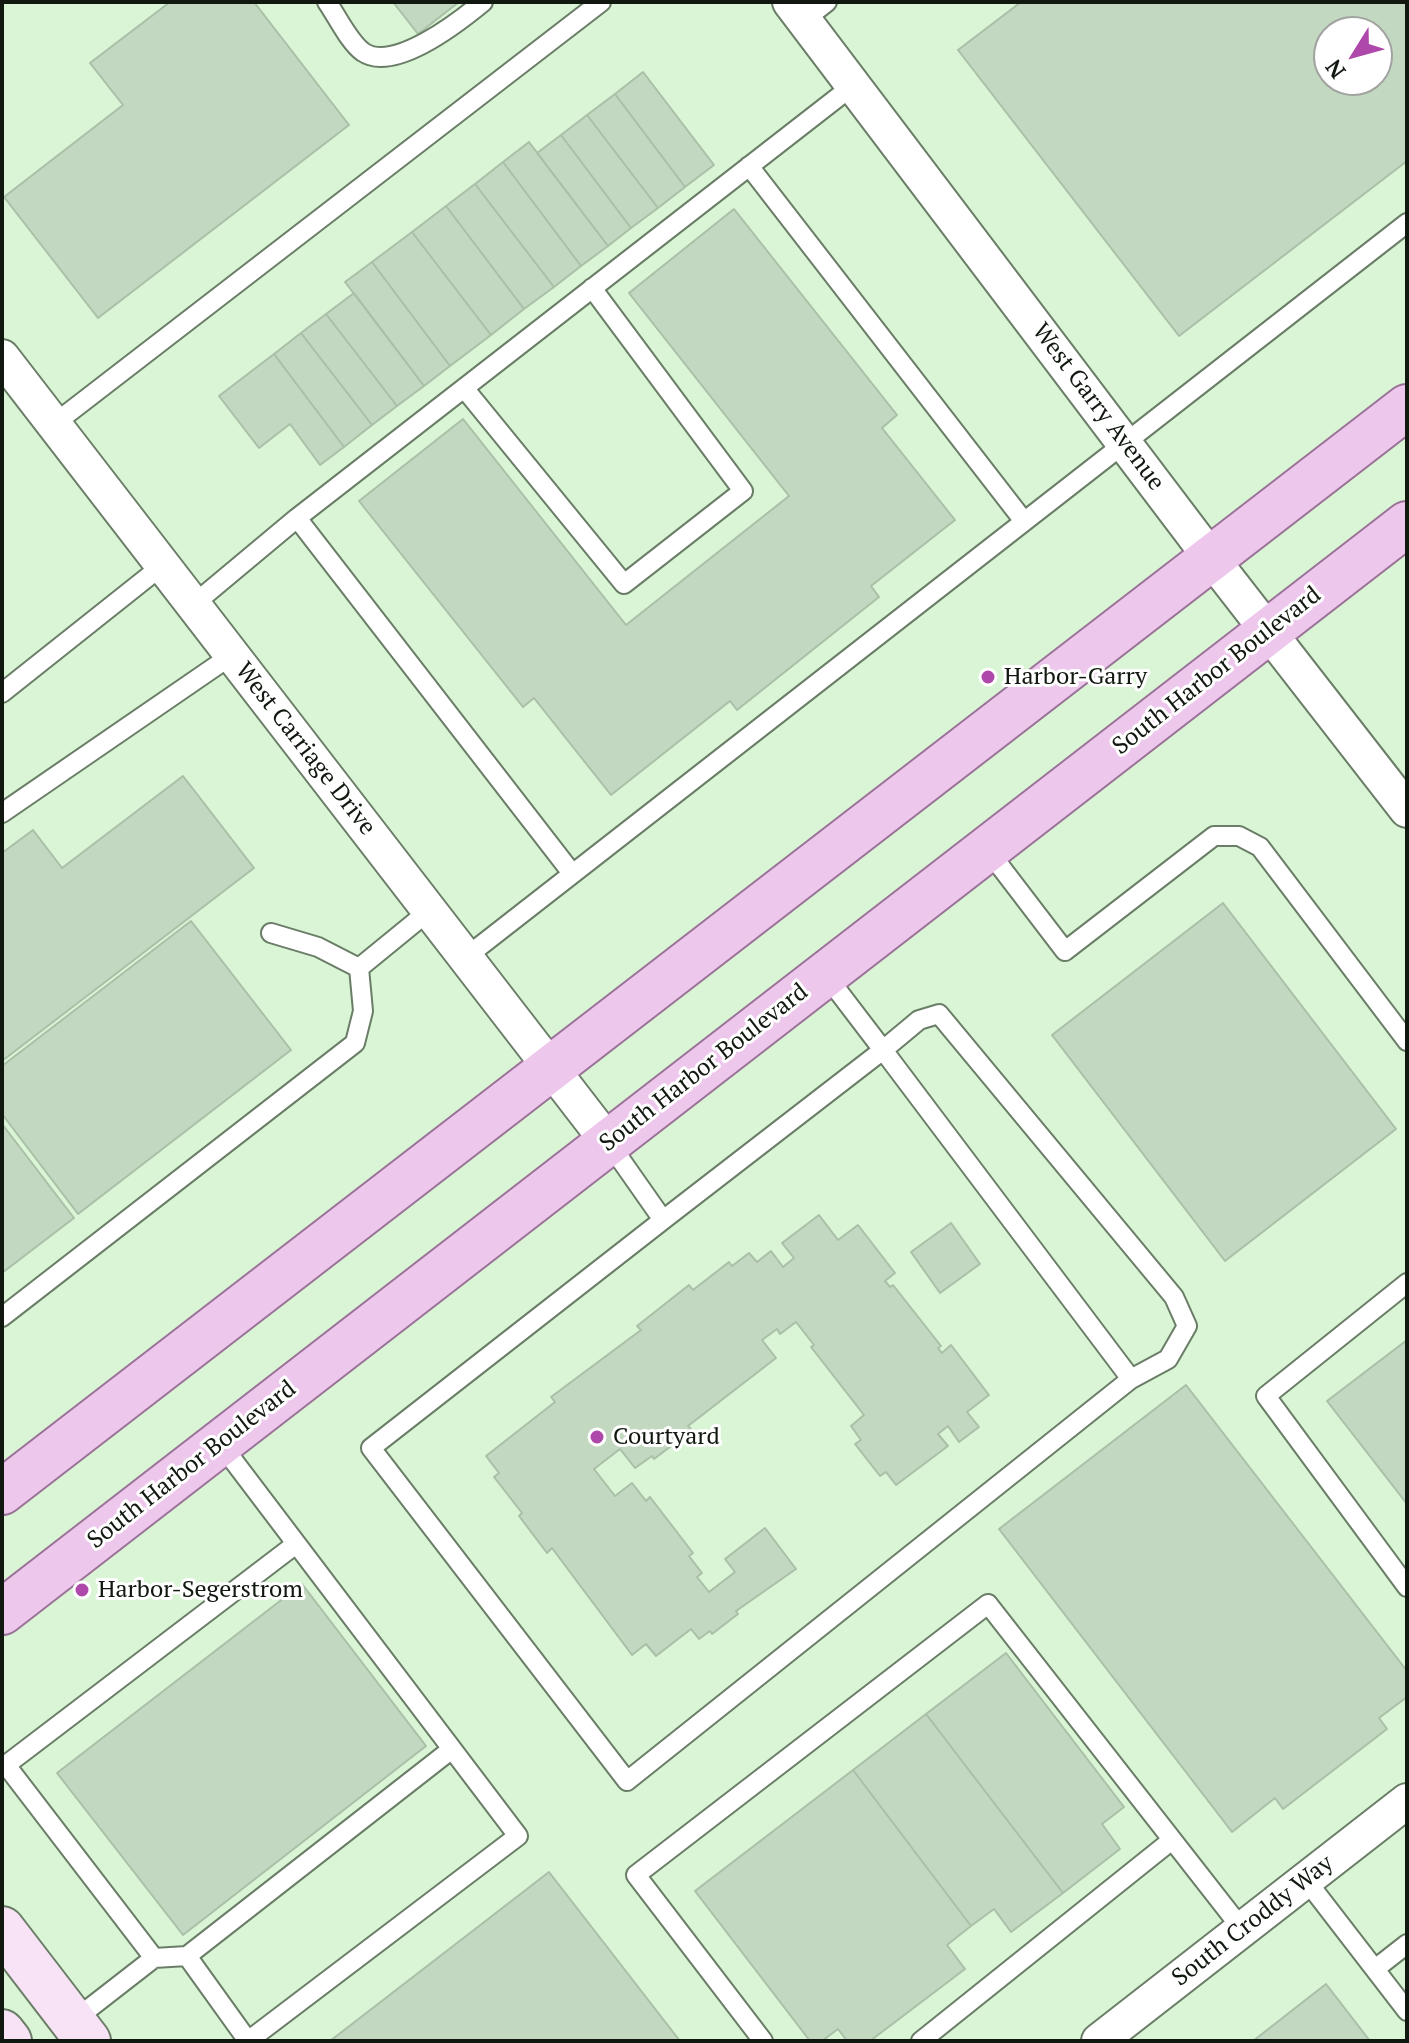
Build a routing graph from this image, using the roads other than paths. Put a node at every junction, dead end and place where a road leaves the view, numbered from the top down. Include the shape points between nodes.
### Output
1 (327, 2) edge
2 (483, 2) edge
3 (601, 2) edge
4 (807, 8) edge
5 (855, 84) junction
6 (749, 166) junction
7 (1407, 223) edge
8 (592, 288) junction
9 (2, 357) edge
10 (464, 388) junction
11 (1407, 407) edge
12 (54, 424) junction
13 (1124, 442) junction
14 (297, 518) junction
15 (1023, 520) junction
16 (1407, 524) edge
17 (1211, 558) junction
18 (163, 565) junction
19 (194, 604) junction
20 (1268, 631) junction
21 (232, 655) junction
22 (2, 693) edge
23 (1407, 810) edge
24 (2, 813) edge
25 (987, 849) junction
26 (571, 872) junction
27 (430, 910) junction
28 (271, 933) dead end
29 (466, 957) junction
30 (359, 968) junction
31 (825, 974) junction
32 (1407, 1041) edge
33 (883, 1050) junction
34 (552, 1068) junction
35 (608, 1142) junction
36 (663, 1220) junction
37 (1407, 1283) edge
38 (2, 1317) edge
39 (1131, 1379) junction
40 (220, 1443) junction
41 (2, 1492) edge
42 (296, 1544) junction
43 (1407, 1587) edge
44 (2, 1612) edge
45 (452, 1749) junction
46 (1407, 1801) edge
47 (1172, 1840) junction
48 (1306, 1880) junction
49 (2, 1929) edge
50 (1242, 1929) junction
51 (1407, 1944) edge
52 (187, 1956) junction
53 (154, 1958) junction
54 (1375, 1969) junction
55 (1407, 2011) edge
56 (81, 2031) edge
57 (2, 2032) edge
58 (9, 2041) edge
59 (763, 2041) edge
60 (921, 2041) edge
61 (1099, 2041) edge

1 - 2 lane via 363,52 382,58 442,35
3 - 12 lane
4 - 5 street, West Garry Avenue
5 - 6 lane
5 - 13 street, West Garry Avenue
6 - 8 lane
6 - 15 lane
7 - 13 lane
8 - 10 lane
8 - 10 lane via 743,491 648,566 624,584
9 - 12 street, West Carriage Drive
10 - 14 lane
11 - 17 main road
12 - 18 street, West Carriage Drive
13 - 15 lane
13 - 17 street, West Garry Avenue
14 - 19 lane
14 - 26 lane
15 - 26 lane
16 - 20 main road, South Harbor Boulevard
17 - 20 street, West Garry Avenue
17 - 34 main road
18 - 19 street, West Carriage Drive
18 - 22 lane
19 - 21 street, West Carriage Drive
20 - 23 street, West Garry Avenue
20 - 25 main road, South Harbor Boulevard
21 - 24 lane
21 - 27 street, West Carriage Drive
25 - 31 main road, South Harbor Boulevard
25 - 32 lane via 1065,951 1214,836 1239,836 1260,847
26 - 29 lane
27 - 29 street, West Carriage Drive
27 - 30 lane
28 - 30 lane via 318,947
29 - 34 street, West Carriage Drive
30 - 38 lane via 363,1011 355,1043
31 - 33 lane
31 - 35 main road, South Harbor Boulevard
33 - 36 lane
33 - 39 lane
33 - 39 lane via 919,1020 939,1014 1174,1297 1187,1326 1168,1359
34 - 35 street, West Carriage Drive
34 - 41 main road
35 - 36 lane
35 - 40 main road, South Harbor Boulevard
36 - 39 lane via 371,1448 627,1781
37 - 43 lane via 1266,1396
40 - 42 lane
40 - 44 main road, South Harbor Boulevard
42 - 45 lane
42 - 53 lane via 6,1765
45 - 52 lane
45 - 52 lane via 518,1836 248,2041
46 - 48 street, South Croddy Way
47 - 50 lane
47 - 59 lane via 988,1604 636,1875
47 - 60 lane
48 - 50 street, South Croddy Way
48 - 54 lane
49 - 56 main road
50 - 61 street, South Croddy Way
51 - 54 lane
52 - 53 lane
53 - 56 lane
54 - 55 lane
57 - 58 main road

